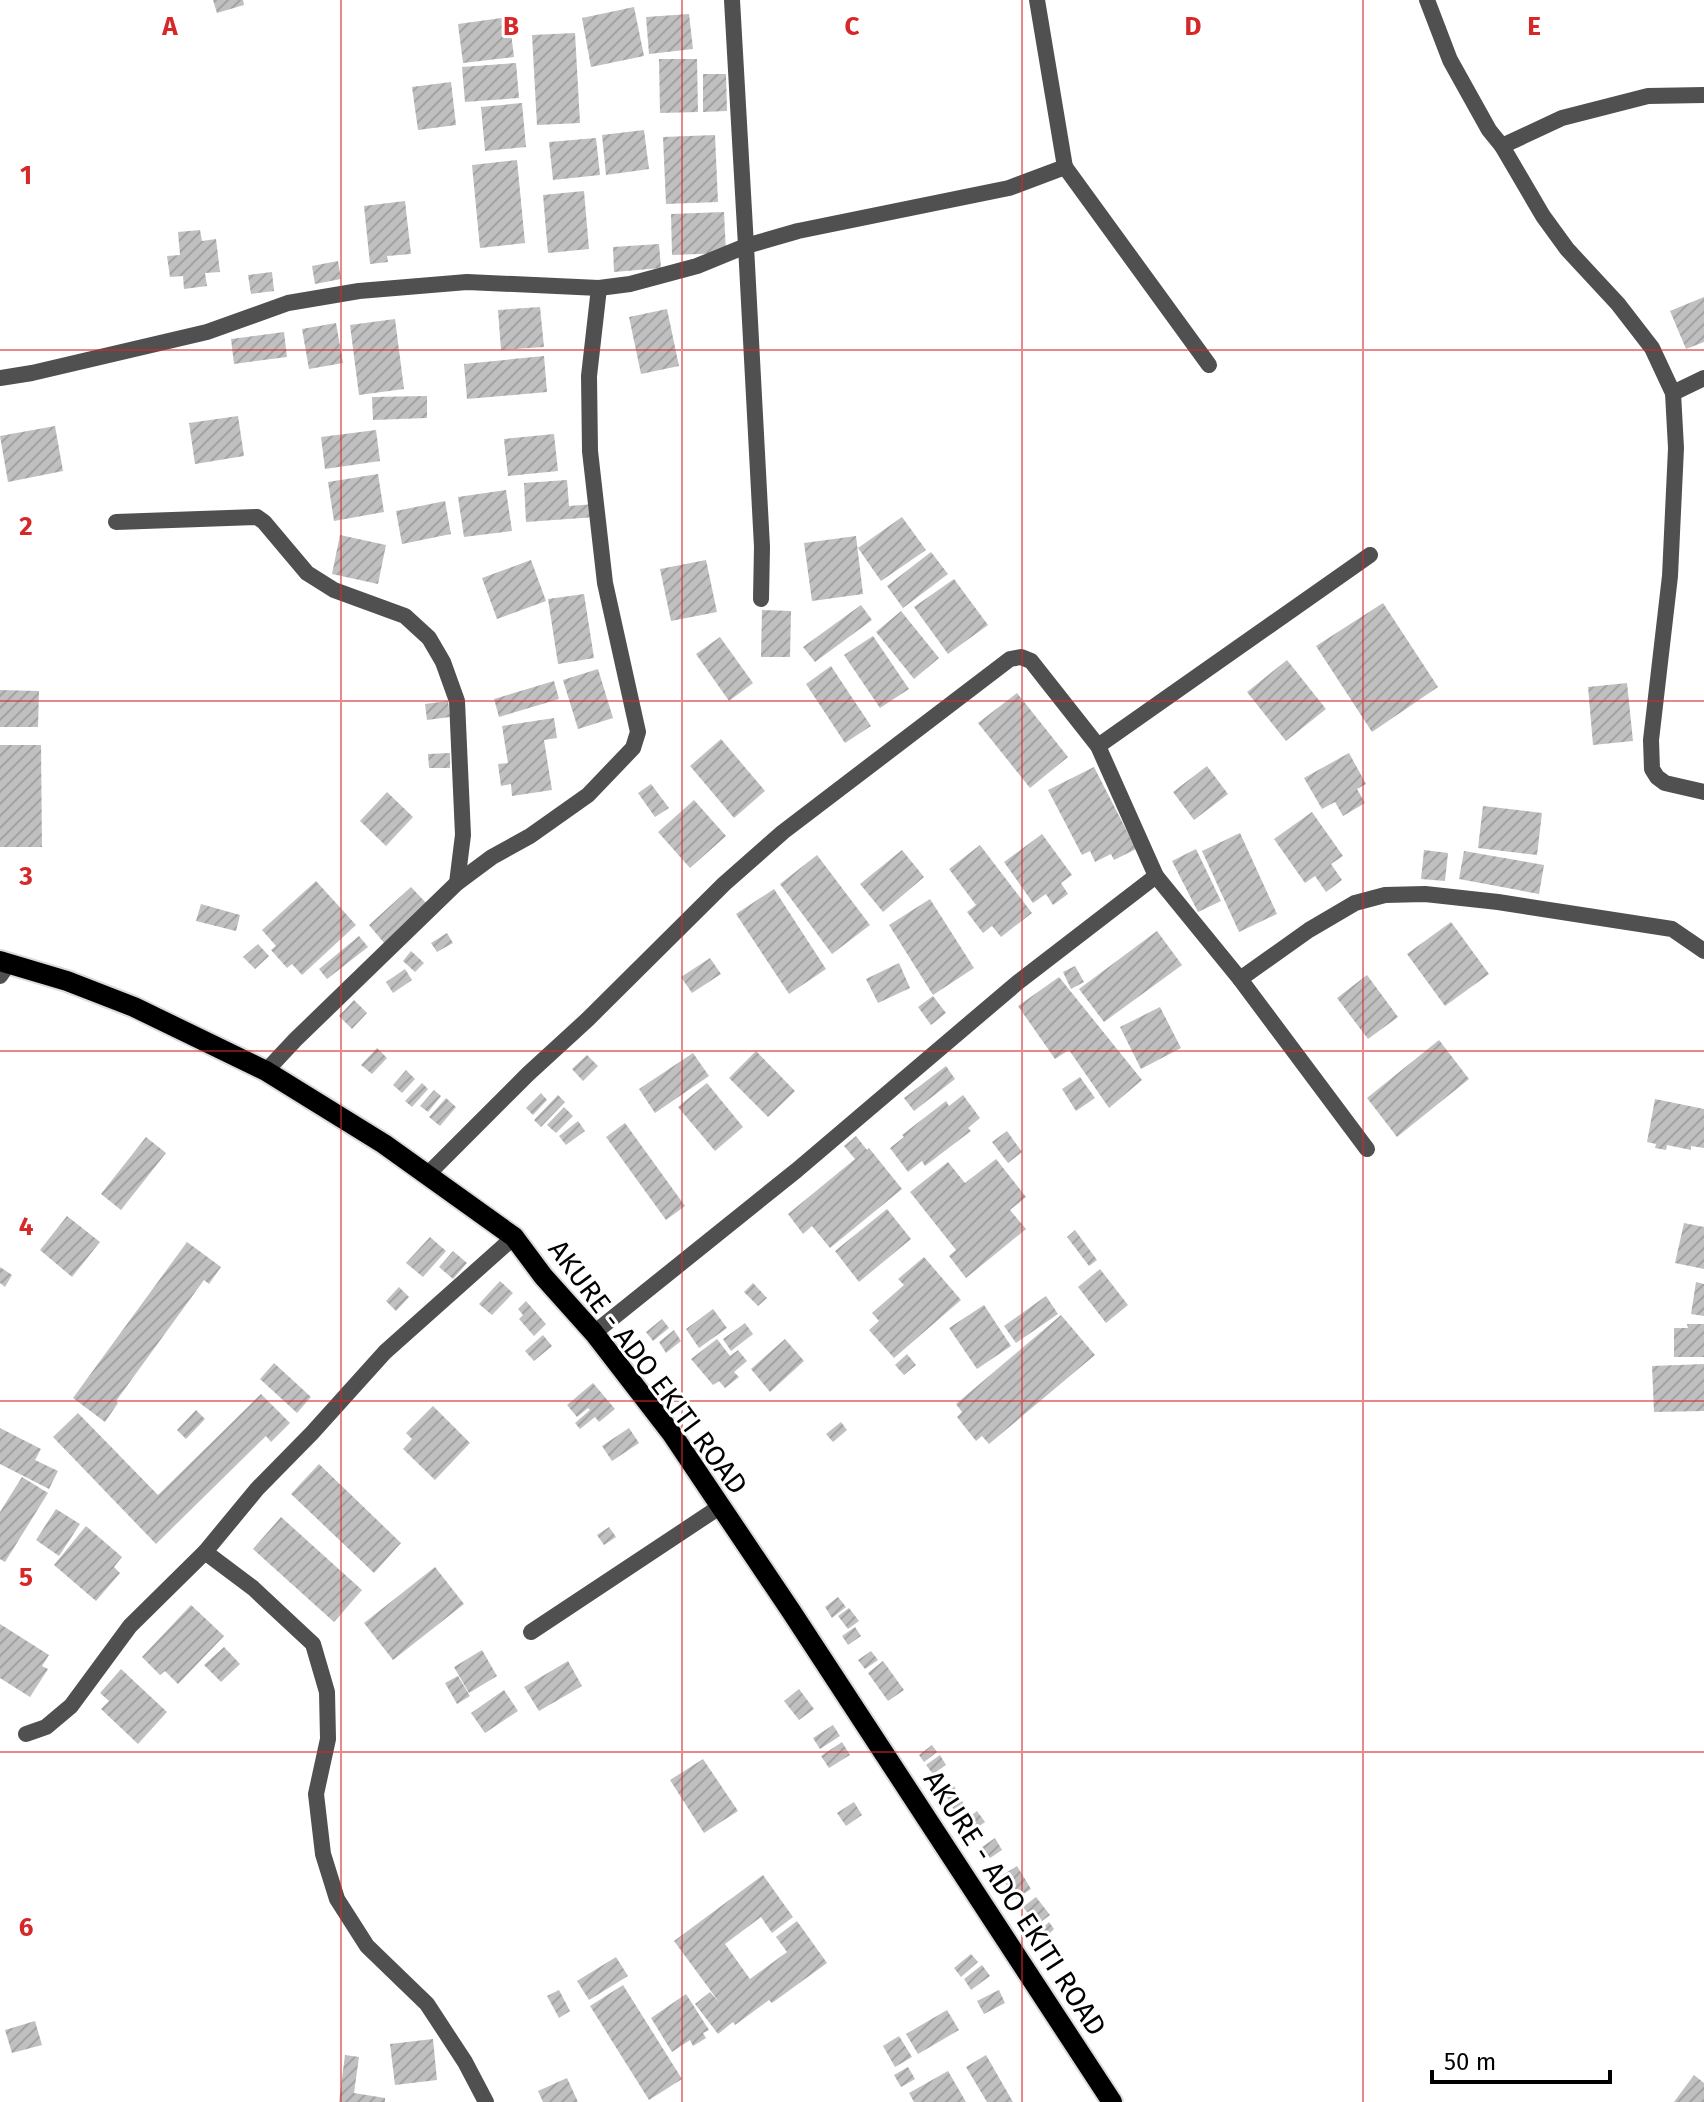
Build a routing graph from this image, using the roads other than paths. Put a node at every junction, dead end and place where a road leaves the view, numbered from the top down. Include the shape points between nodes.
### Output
1 (1037, 0) edge
2 (1427, 0) edge
3 (727, 2) edge
4 (1704, 95) edge
5 (1502, 146) junction
6 (1065, 167) junction
7 (746, 246) junction
8 (599, 288) junction
9 (1209, 365) dead end
10 (0, 378) edge
11 (1704, 378) edge
12 (1673, 393) junction
13 (116, 522) dead end
14 (1370, 555) dead end
15 (761, 599) dead end
16 (1098, 746) junction
17 (1704, 792) edge
18 (1156, 876) junction
19 (457, 883) junction
20 (1704, 951) edge
21 (3, 967) edge
22 (1240, 979) junction
23 (266, 1071) junction
24 (1367, 1149) dead end
25 (428, 1174) junction
26 (514, 1237) junction
27 (594, 1333) junction
28 (721, 1506) junction
29 (205, 1552) junction
30 (531, 1632) dead end
31 (26, 1734) dead end
32 (486, 2102) edge
33 (1112, 2102) edge

1 - 6 street
2 - 5 street via 1450,60
3 - 7 street
4 - 5 street via 1648,96 1562,118
5 - 12 street via 1559,238 1652,348
6 - 7 street via 1009,188
6 - 9 street
7 - 8 street via 667,276
7 - 15 street
8 - 10 street via 467,282 359,291 288,303 207,332
8 - 19 street via 589,376 590,451 605,583 638,732 633,748 588,795
11 - 12 street
12 - 17 street via 1670,576 1652,769 1665,783
13 - 19 street via 257,517 307,573 334,590 405,616 429,638 457,701 463,835
14 - 16 street
16 - 18 street
16 - 25 street via 1031,661 1010,659 783,832 724,884
18 - 22 street
18 - 27 street via 1017,983 807,1162
19 - 23 street
20 - 22 street via 1672,929 1498,902 1385,895 1355,903
21 - 23 main road, AKURE - ADO EKITI ROAD via 67,981 134,1007
22 - 24 street
23 - 25 main road, AKURE - ADO EKITI ROAD
25 - 26 main road, AKURE - ADO EKITI ROAD
26 - 27 main road, AKURE - ADO EKITI ROAD
26 - 29 street via 385,1352
27 - 28 main road, AKURE - ADO EKITI ROAD
28 - 30 street
28 - 33 main road, AKURE - ADO EKITI ROAD
29 - 31 street via 130,1626 71,1706 46,1727
29 - 32 street via 313,1644 327,1692 328,1739 316,1794 323,1854 337,1899 367,1946 427,2004

